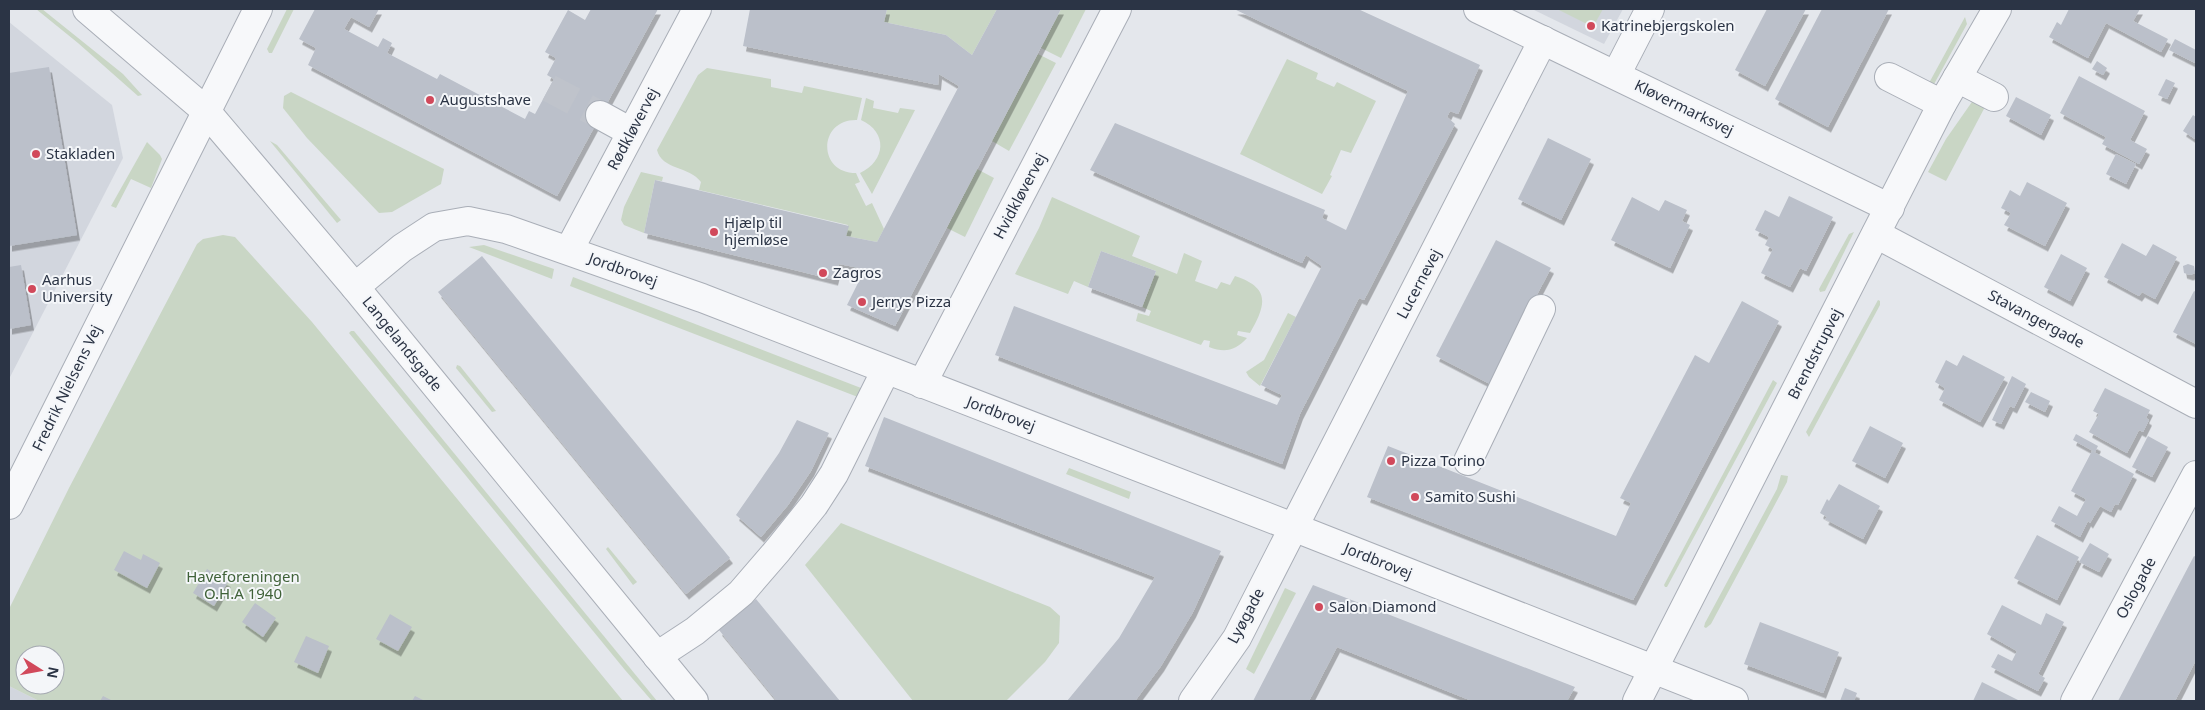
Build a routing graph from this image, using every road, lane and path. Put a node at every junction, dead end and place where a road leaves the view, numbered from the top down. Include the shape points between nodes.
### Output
1 (87, 9) edge
2 (258, 9) edge
3 (697, 9) edge
4 (1117, 9) edge
5 (1478, 9) edge
6 (1650, 9) edge
7 (1987, 12) edge
8 (1543, 40) junction
9 (1616, 75) junction
10 (1889, 77) dead end
11 (1957, 78) junction
12 (1994, 97) dead end
13 (1942, 104) junction
14 (205, 110) junction
15 (600, 115) tunnel mouth
16 (631, 132) junction
17 (1890, 208) junction
18 (1876, 234) junction
19 (569, 250) junction
20 (354, 287) junction
21 (1542, 309) dead end
22 (886, 370) junction
23 (922, 384) junction
24 (2196, 404) edge
25 (1468, 461) dead end
26 (2196, 475) edge
27 (9, 505) edge
28 (1292, 527) junction
29 (657, 656) junction
30 (1654, 670) junction
31 (694, 701) edge
32 (1193, 701) edge
33 (1637, 701) edge
34 (1734, 701) edge
35 (2076, 701) edge

1 - 14 street, Langelandsgade
2 - 14 street, Fredrik Nielsens Vej
3 - 16 street, Rødkløvervej
4 - 23 street, Hvidkløvervej
5 - 8 street, Kløvermarksvej
6 - 9 street
7 - 11 street, Brendstrupvej
8 - 9 street, Kløvermarksvej
8 - 28 street, Lucernevej
9 - 17 street, Kløvermarksvej
10 - 13 street
11 - 12 street
11 - 13 street, Brendstrupvej
13 - 17 street, Brendstrupvej
14 - 20 street, Langelandsgade
14 - 27 street, Fredrik Nielsens Vej
15 - 16 street
16 - 19 street, Rødkløvervej
17 - 18 street, Brendstrupvej
18 - 24 street, Stavangergade
18 - 30 street, Brendstrupvej
19 - 20 street, Jordbrovej via 506,229 468,221 434,227
19 - 22 street, Jordbrovej
20 - 29 street, Langelandsgade
21 - 25 street
22 - 23 street, Jordbrovej
22 - 29 street via 834,474 802,520 741,593 695,631
23 - 28 street, Jordbrovej
26 - 35 street, Oslogade
28 - 30 street, Jordbrovej
28 - 32 street, Lyøgade via 1237,638
29 - 31 street, Langelandsgade
30 - 33 street, Brendstrupvej
30 - 34 street, Jordbrovej

